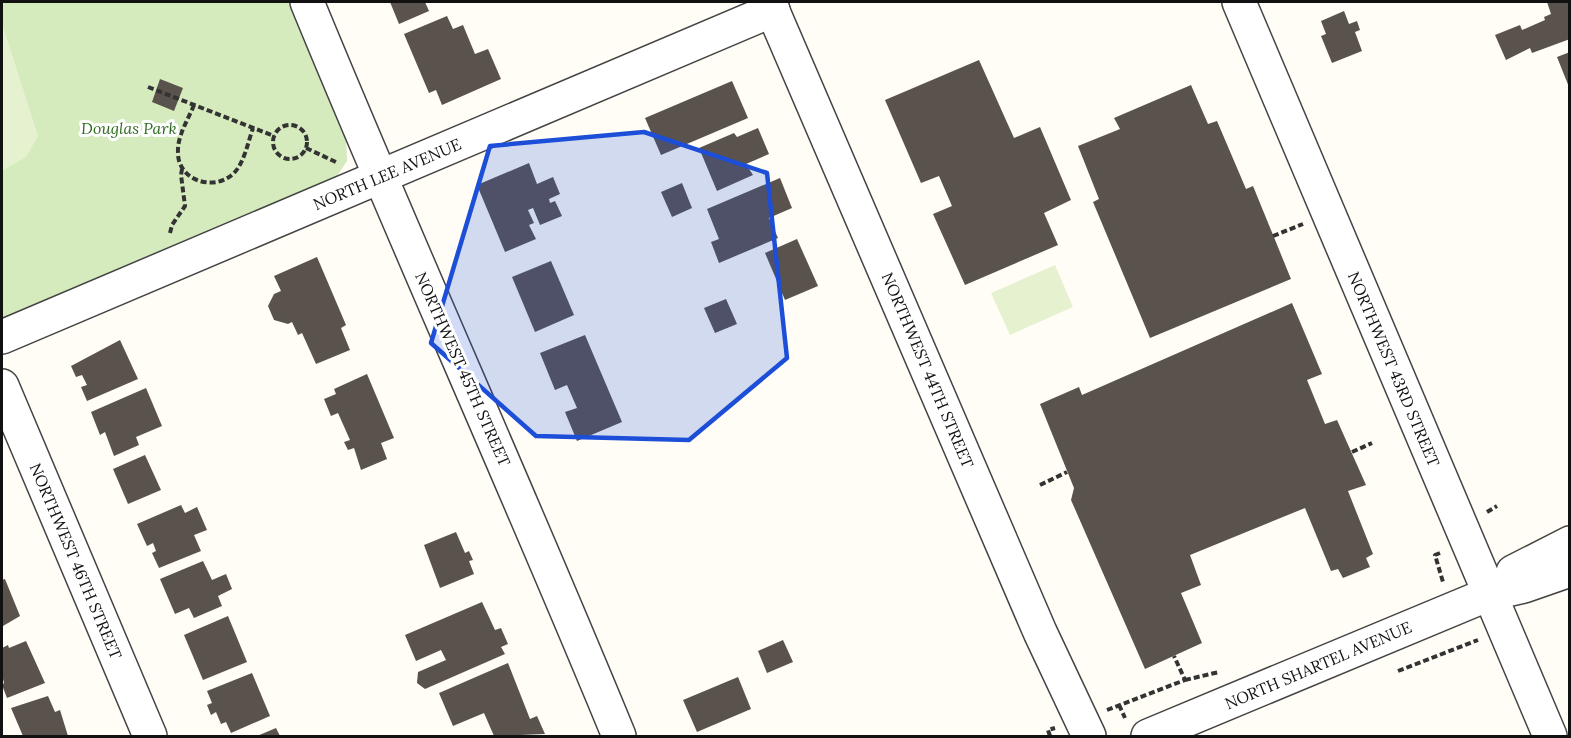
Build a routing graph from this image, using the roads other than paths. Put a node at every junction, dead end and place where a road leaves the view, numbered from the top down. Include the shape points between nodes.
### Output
1 (307, 2) edge
2 (1239, 2) edge
3 (771, 6) edge
4 (379, 177) junction
5 (2, 337) edge
6 (2, 386) edge
7 (1569, 543) edge
8 (1569, 570) edge
9 (1489, 594) junction
10 (150, 736) edge
11 (619, 736) edge
12 (1089, 736) edge
13 (1148, 736) edge
14 (1550, 736) edge

1 - 4 street, NORTHWEST 45TH STREET
2 - 9 street, NORTHWEST 43RD STREET
3 - 4 street, NORTH LEE AVENUE
3 - 12 street, NORTHWEST 44TH STREET via 1040,632
4 - 5 street, NORTH LEE AVENUE
4 - 11 street, NORTHWEST 45TH STREET
6 - 10 street, NORTHWEST 46TH STREET
7 - 9 street, NORTH SHARTEL AVENUE via 1518,567
8 - 9 street, NORTH SHARTEL AVENUE
9 - 13 street, NORTH SHARTEL AVENUE
9 - 14 street, NORTHWEST 43RD STREET

